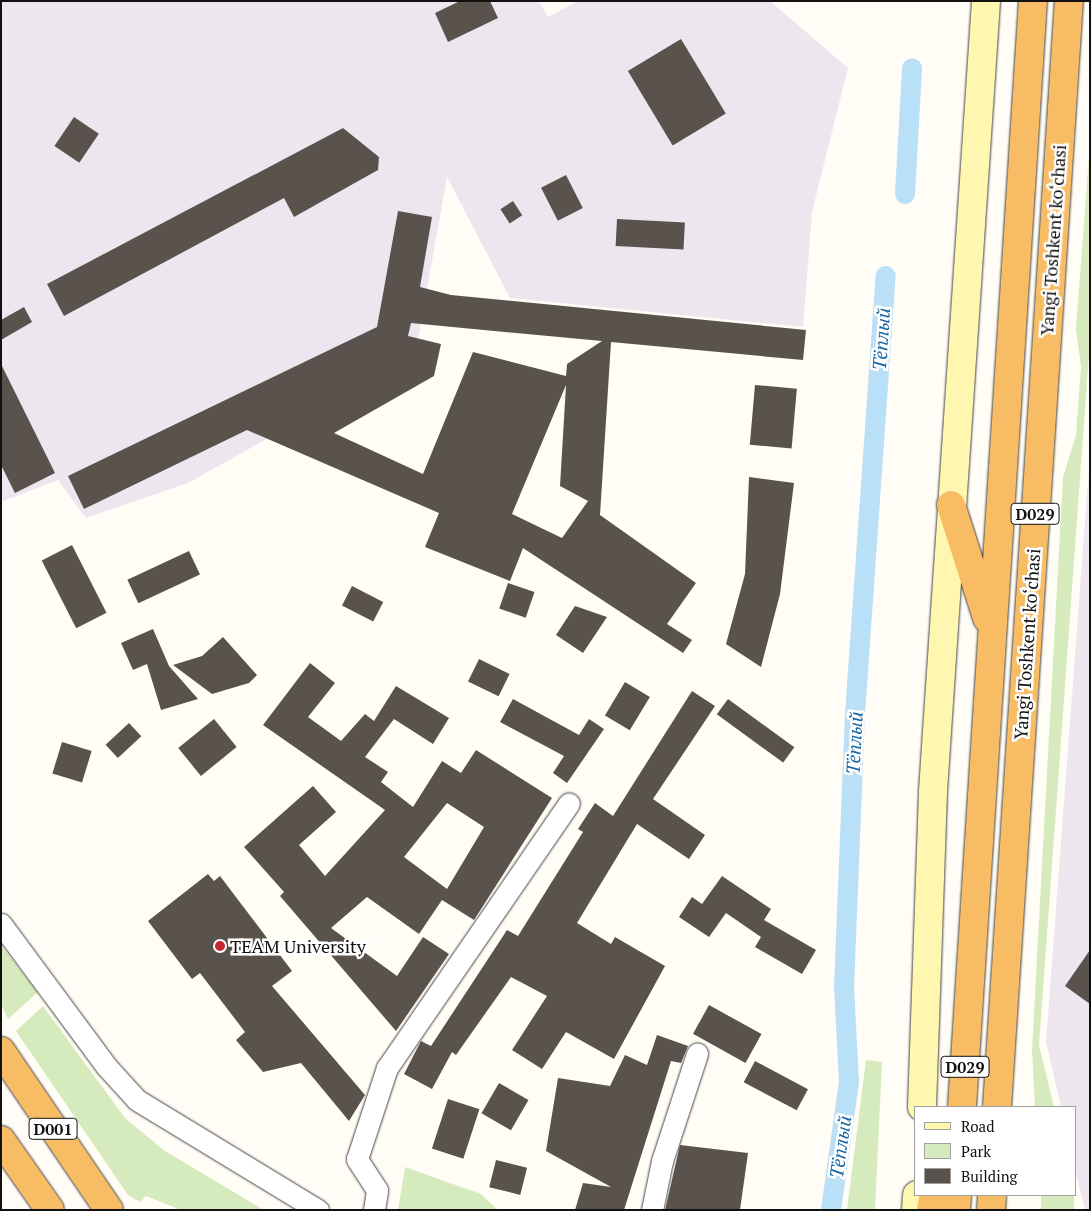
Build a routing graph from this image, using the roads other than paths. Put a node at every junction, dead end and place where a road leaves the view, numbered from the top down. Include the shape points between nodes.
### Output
1 (986, 1) edge
2 (1033, 1) edge
3 (1069, 1) edge
4 (951, 505) junction
5 (992, 634) junction
6 (569, 804) dead end
7 (1, 924) edge
8 (967, 1026) junction
9 (1002, 1027) junction
10 (1, 1051) edge
11 (697, 1054) dead end
12 (922, 1106) edge
13 (951, 1106) edge
14 (962, 1106) edge
15 (997, 1106) edge
16 (1005, 1106) edge
17 (1, 1140) edge
18 (917, 1196) edge
19 (934, 1196) edge
20 (957, 1196) edge
21 (992, 1196) edge
22 (1008, 1196) edge
23 (108, 1208) edge
24 (50, 1210) edge
25 (318, 1210) edge
26 (374, 1210) edge
27 (652, 1210) edge
28 (916, 1210) edge
29 (931, 1210) edge
30 (956, 1210) edge
31 (991, 1210) edge
32 (1008, 1210) edge

1 - 4 main road
2 - 5 highway, Yangi Toshkent ko‘chasi / D029
3 - 9 highway, Yangi Toshkent ko‘chasi / D029
4 - 5 highway
4 - 12 main road via 932,791
5 - 8 highway, Yangi Toshkent ko‘chasi / D029
6 - 26 street via 387,1068 357,1159 377,1190
7 - 25 street via 106,1066 137,1100
8 - 13 highway
8 - 14 highway, Yangi Toshkent ko‘chasi / D029
9 - 15 highway, Yangi Toshkent ko‘chasi / D029
9 - 16 highway
10 - 23 highway, D001
11 - 27 street via 662,1161
17 - 24 highway, D001
18 - 28 main road
19 - 29 highway
20 - 30 highway
21 - 31 highway
22 - 32 highway

